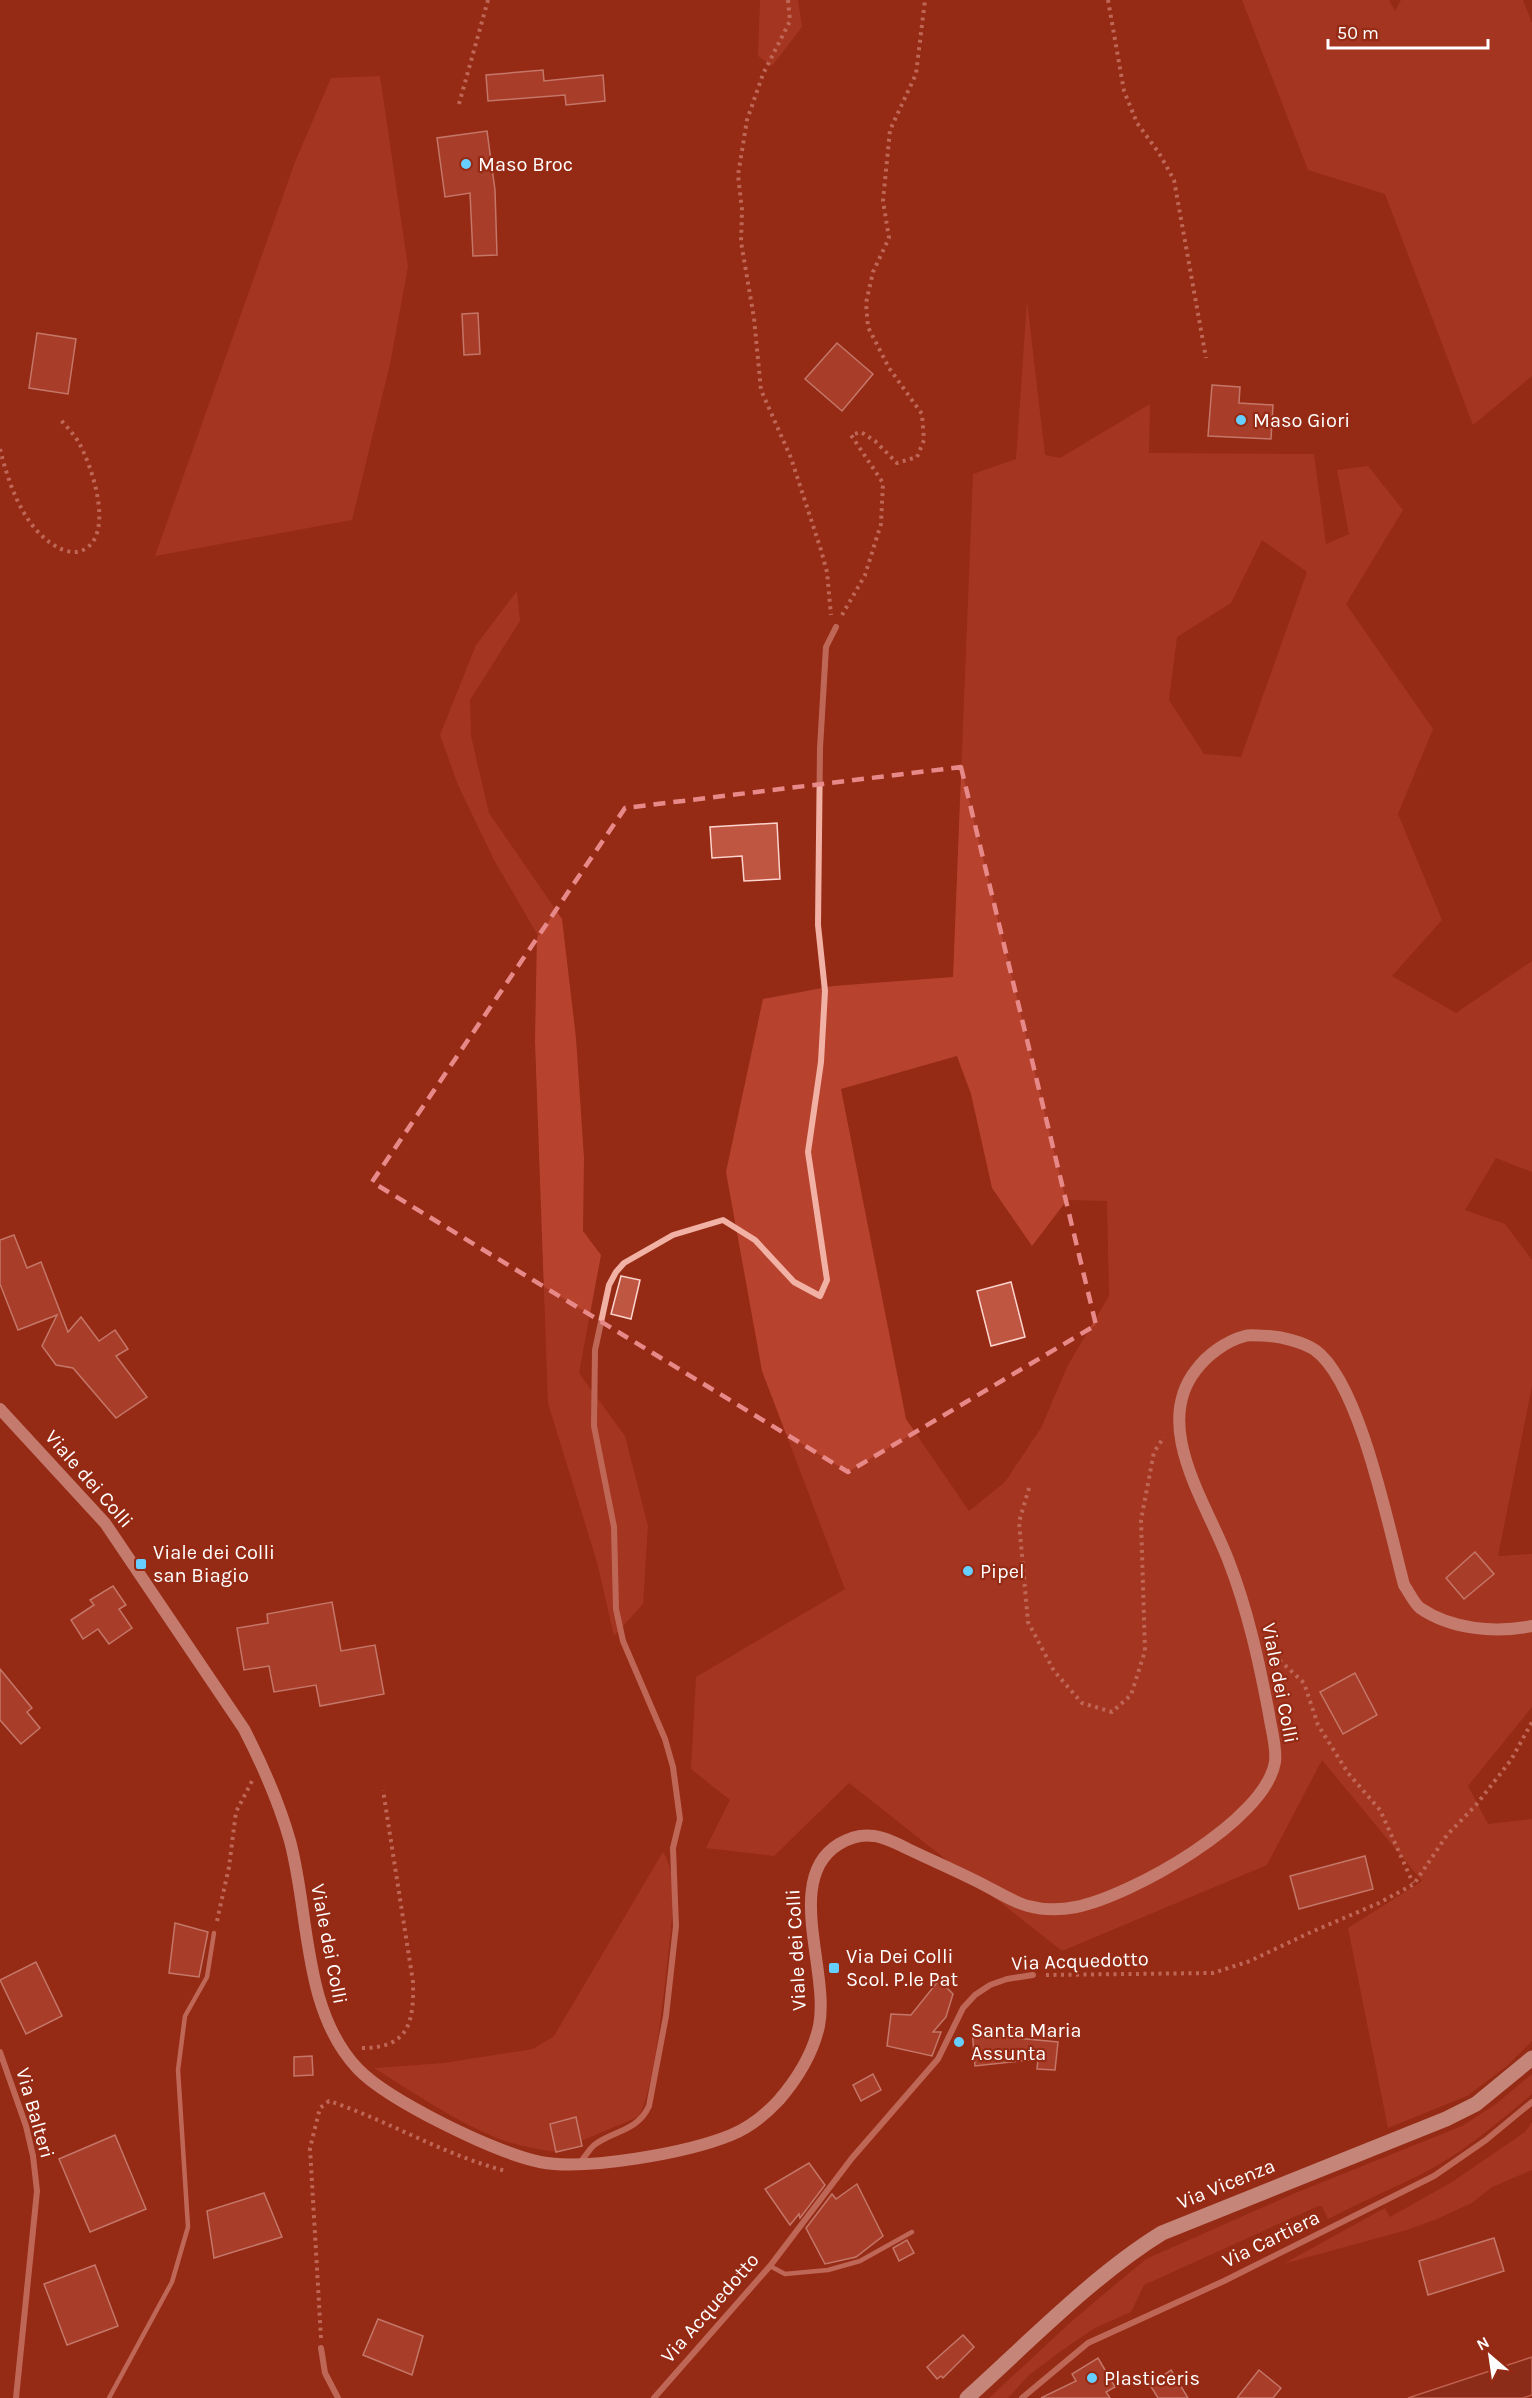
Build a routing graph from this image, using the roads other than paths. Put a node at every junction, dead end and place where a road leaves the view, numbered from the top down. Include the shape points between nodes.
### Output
1 (836, 627) road end
2 (0, 1409) edge
3 (1532, 1626) edge
4 (214, 1933) road end
5 (1033, 1975) road end
6 (0, 2052) edge
7 (1532, 2058) edge
8 (1532, 2102) edge
9 (578, 2166) junction
10 (912, 2232) dead end
11 (770, 2266) junction
12 (321, 2348) road end
13 (16, 2398) edge
14 (109, 2398) edge
15 (338, 2398) edge
16 (654, 2398) edge
17 (967, 2398) edge
18 (1022, 2398) edge

1 - 9 street via 826,647 820,748 818,925 825,991 821,1062 808,1152 827,1280 820,1296 794,1282 755,1240 723,1220 701,1226 650,1246 616,1272 609,1285 595,1350 594,1426 614,1527 616,1609 623,1641 668,1748 680,1819 673,1848 676,1926 666,2016 649,2106 644,2117 632,2127 594,2144
2 - 9 main road, Viale dei Colli via 105,1522 244,1729 261,1762 290,1841 323,2016 340,2048 363,2074 382,2087 495,2148 542,2162
3 - 9 main road, Viale dei Colli via 1479,1629 1419,1607 1404,1585 1351,1400 1315,1350 1281,1337 1247,1334 1208,1355 1186,1382 1178,1417 1190,1471 1229,1561 1257,1648 1275,1746 1275,1764 1246,1810 1220,1835 1141,1882 1079,1907 1025,1906 872,1835 852,1837 834,1846 819,1860 811,1880 821,1995 819,2024 798,2075 774,2105 737,2133 699,2145
4 - 14 lane via 207,1977 185,2016 178,2070 188,2228 172,2282
5 - 11 street, Via Acquedotto via 990,1985 963,2008 938,2059 852,2158
6 - 13 street, Via Balteri via 26,2126 37,2191
7 - 17 main road, Via Vicenza via 1476,2104 1446,2119 1162,2233 1105,2275
8 - 18 street, Via Cartiera via 1434,2176 1224,2281 1088,2343
10 - 11 lane via 860,2261 828,2270 785,2274
11 - 16 street, Via Acquedotto
12 - 15 street via 325,2373

